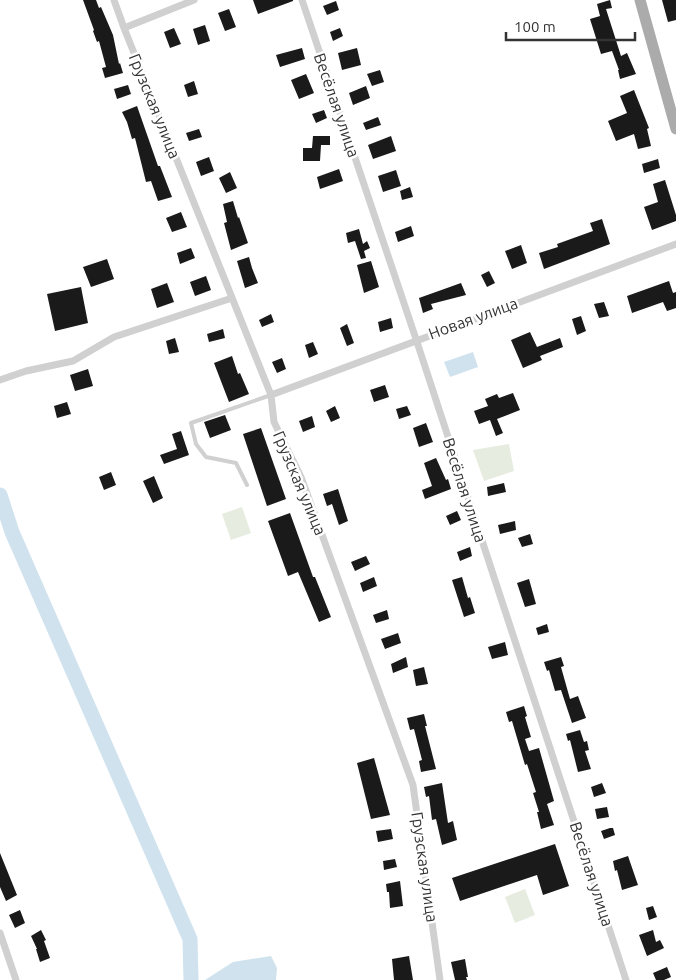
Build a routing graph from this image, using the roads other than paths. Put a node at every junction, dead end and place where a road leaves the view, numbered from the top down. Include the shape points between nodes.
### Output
1 (114, 0) edge
2 (194, 0) edge
3 (302, 0) edge
4 (640, 0) edge
5 (124, 28) junction
6 (676, 129) edge
7 (676, 244) edge
8 (232, 298) junction
9 (416, 339) junction
10 (0, 380) edge
11 (271, 394) junction
12 (247, 485) dead end
13 (0, 933) edge
14 (16, 980) edge
15 (440, 980) edge
16 (626, 980) edge

1 - 5 street, Грузская улица
2 - 5 street
3 - 9 street, Весёлая улица
4 - 6 main road
5 - 8 street, Грузская улица
7 - 9 street, Новая улица
8 - 10 street via 114,337 73,361
8 - 11 street, Грузская улица
9 - 11 street, Новая улица
9 - 16 street, Весёлая улица
11 - 12 lane via 191,423 196,444 206,457 236,463
11 - 15 street, Грузская улица via 274,422 301,477 413,785
13 - 14 street

